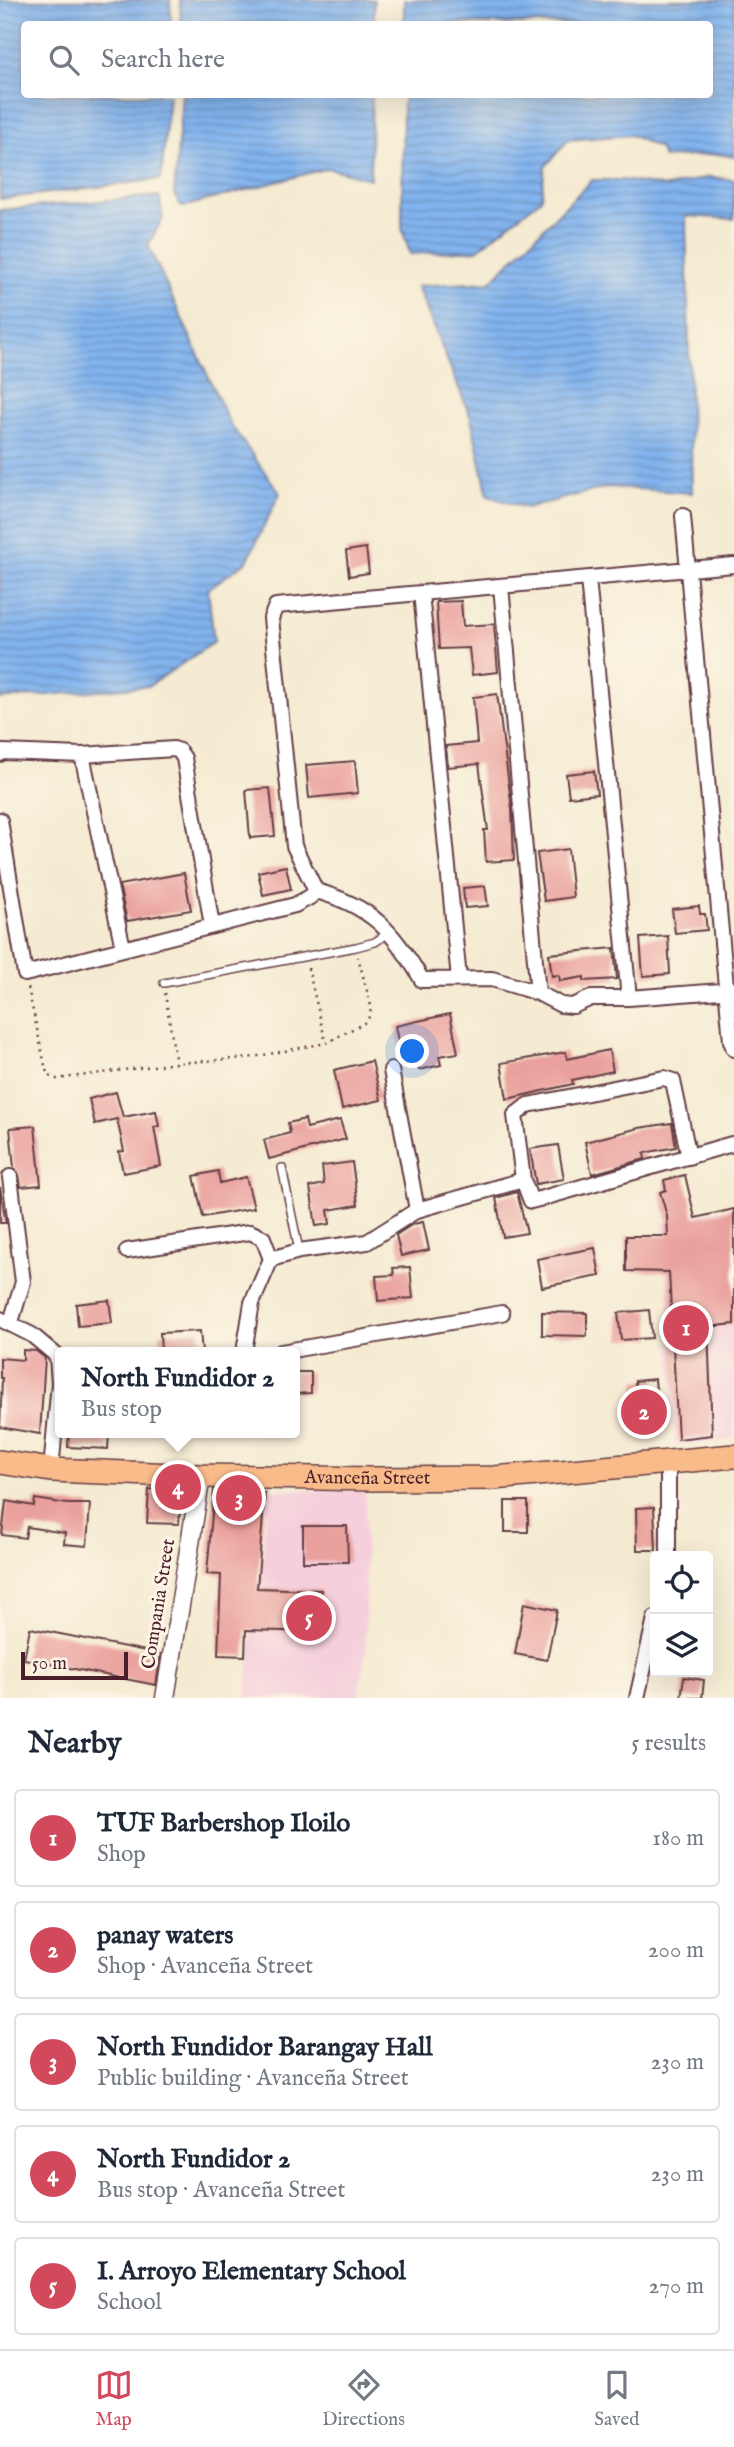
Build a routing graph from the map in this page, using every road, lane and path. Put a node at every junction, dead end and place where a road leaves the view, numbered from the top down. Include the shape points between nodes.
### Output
1 (683, 516) dead end
2 (734, 565) edge
3 (688, 569) junction
4 (588, 579) junction
5 (501, 586) junction
6 (421, 593) junction
7 (0, 754) edge
8 (82, 755) junction
9 (0, 820) edge
10 (316, 891) junction
11 (212, 926) junction
12 (390, 932) junction
13 (356, 947) junction
14 (123, 948) junction
15 (306, 958) junction
16 (25, 974) junction
17 (459, 979) junction
18 (164, 983) joint
19 (731, 990) edge
20 (538, 993) junction
21 (629, 998) junction
22 (326, 1043) junction
23 (734, 1049) edge
24 (176, 1063) junction
25 (391, 1070) dead end
26 (732, 1144) edge
27 (689, 1157) junction
28 (282, 1168) dead end
29 (10, 1177) dead end
30 (523, 1180) junction
31 (417, 1210) junction
32 (127, 1251) dead end
33 (299, 1251) junction
34 (271, 1259) junction
35 (502, 1312) dead end
36 (6, 1321) edge
37 (245, 1347) edge
38 (300, 1349) edge
39 (55, 1354) edge
40 (55, 1431) edge
41 (734, 1456) edge
42 (0, 1462) edge
43 (668, 1463) junction
44 (51, 1470) junction
45 (201, 1476) junction
46 (668, 1551) edge
47 (650, 1640) edge
48 (165, 1698) edge
49 (637, 1698) edge

1 - 3 street
2 - 3 street
3 - 4 street
3 - 19 street
4 - 5 street
4 - 21 street
5 - 6 street
5 - 20 street
6 - 10 street via 276,606 272,611 294,846
6 - 17 street
7 - 8 street
8 - 11 street via 174,749 182,754
8 - 14 street
9 - 16 street
10 - 11 street via 295,905
10 - 12 street via 356,905
11 - 14 street
12 - 13 lane
12 - 17 street via 422,980
13 - 15 lane
13 - 22 path via 370,1016
14 - 16 street
15 - 18 lane
15 - 22 path
16 - 24 path via 49,1076 57,1079
17 - 20 street via 492,979
18 - 24 path
19 - 21 street
19 - 23 street
20 - 21 street via 573,1006 591,998
22 - 24 path via 248,1058
25 - 31 street
26 - 27 street
27 - 30 street via 531,1201
27 - 30 street via 673,1081 664,1078 522,1108 515,1115
28 - 33 lane
29 - 36 street via 23,1282
30 - 31 street
31 - 33 street via 367,1242
32 - 34 street via 250,1232 263,1238
33 - 34 street
34 - 37 street via 252,1303
35 - 38 street
36 - 39 street
40 - 44 street
41 - 43 main road, Avanceña Street
42 - 44 main road, Avanceña Street
43 - 45 main road, Avanceña Street via 495,1478
43 - 46 street
44 - 45 main road, Avanceña Street
45 - 48 street, Compania Street
47 - 49 street

